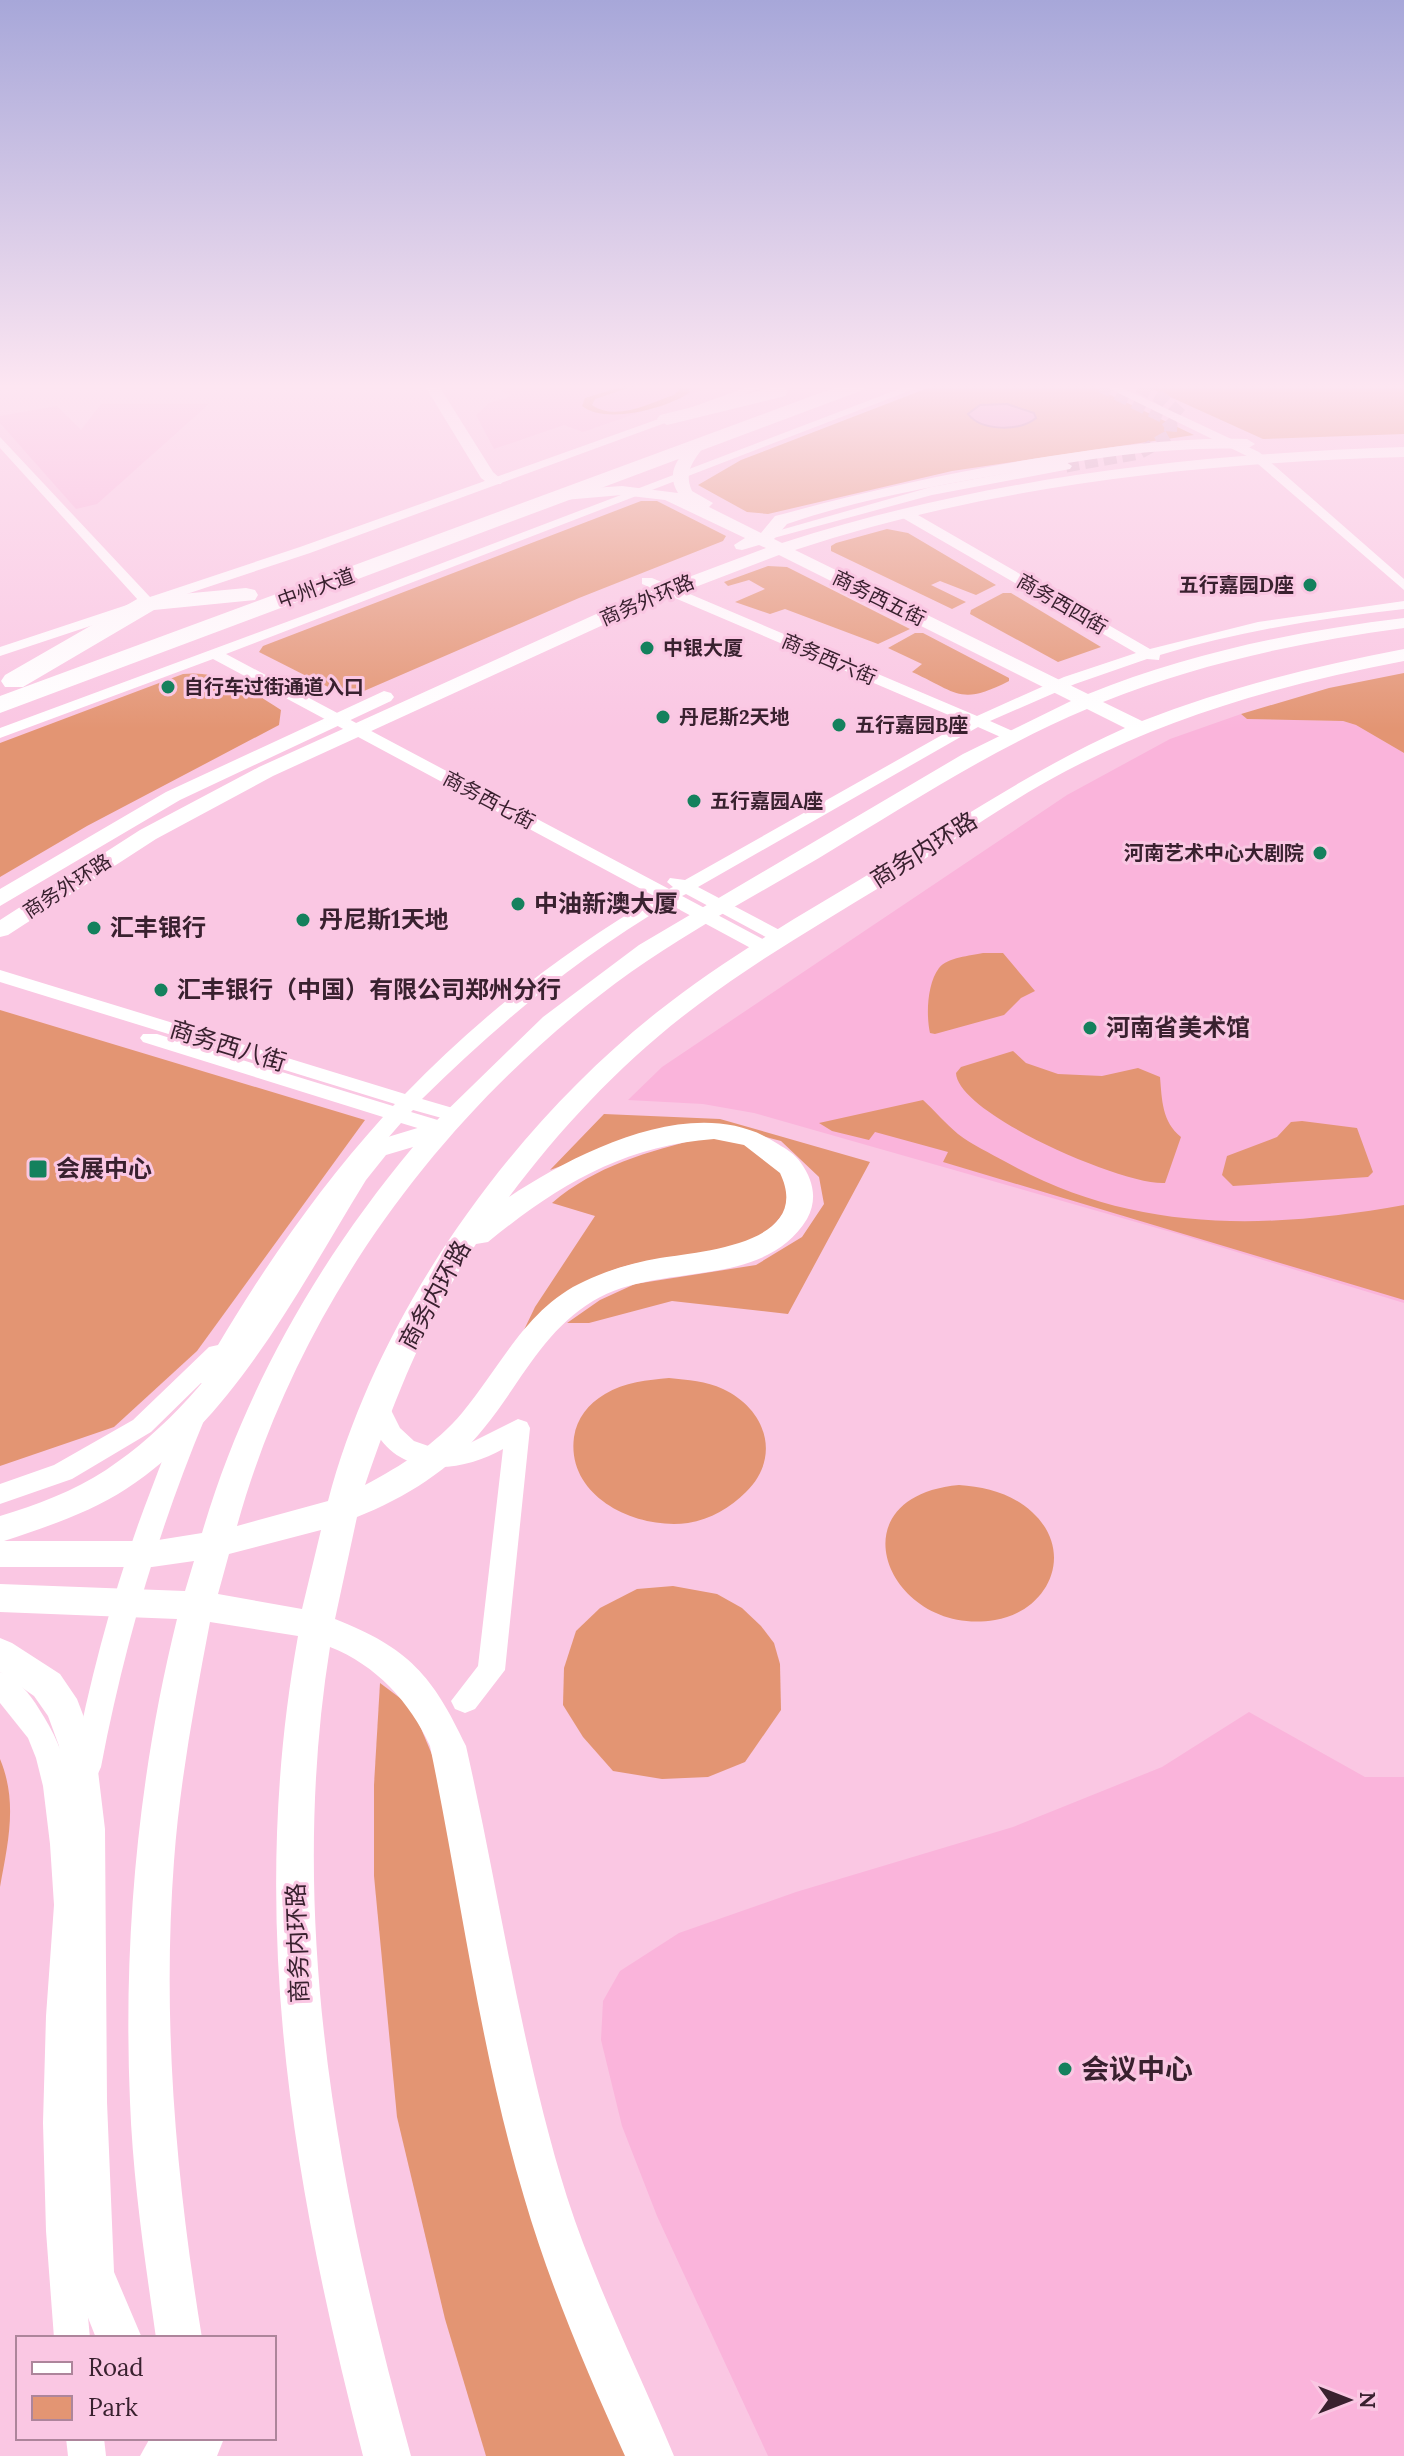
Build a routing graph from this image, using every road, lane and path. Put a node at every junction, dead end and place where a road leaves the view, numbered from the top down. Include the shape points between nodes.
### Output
1 (48, 501) edge
2 (439, 501) edge
3 (502, 501) edge
4 (549, 501) edge
5 (616, 501) edge
6 (684, 501) edge
7 (698, 501) edge
8 (858, 501) edge
9 (902, 501) edge
10 (929, 501) edge
11 (976, 501) edge
12 (1313, 501) edge
13 (1319, 501) edge
14 (906, 514) junction
15 (775, 542) junction
16 (1404, 571) edge
17 (647, 581) junction
18 (1404, 586) edge
19 (669, 590) junction
20 (246, 595) junction
21 (284, 600) junction
22 (148, 603) junction
23 (1404, 605) edge
24 (1404, 623) edge
25 (0, 652) edge
26 (212, 653) junction
27 (1149, 654) junction
28 (1404, 655) edge
29 (1176, 670) junction
30 (6, 684) edge
31 (1077, 692) junction
32 (0, 705) edge
33 (0, 717) edge
34 (352, 721) junction
35 (977, 722) junction
36 (1145, 725) junction
37 (0, 733) edge
38 (1011, 736) junction
39 (678, 892) junction
40 (0, 899) edge
41 (713, 911) junction
42 (0, 930) edge
43 (773, 943) junction
44 (0, 976) edge
45 (0, 992) edge
46 (401, 1108) junction
47 (450, 1122) junction
48 (455, 1255) junction
49 (235, 1335) junction
50 (377, 1406) junction
51 (0, 1494) edge
52 (0, 1529) edge
53 (0, 1554) edge
54 (0, 1598) edge
55 (0, 1653) edge
56 (0, 1684) edge
57 (465, 1701) dead end
58 (69, 1905) junction
59 (72, 2336) edge
60 (118, 2336) edge
61 (179, 2336) edge
62 (387, 2456) edge
63 (650, 2456) edge

1 - 22 street
2 - 22 street
3 - 20 highway, 中州大道
4 - 21 highway, 中州大道
5 - 26 street
6 - 15 street, 商务西五街
7 - 15 street, 商务西五街
8 - 15 street, 商务外环路 via 781,520
9 - 15 street
10 - 15 street
11 - 14 street, 商务外环路
12 - 18 street
13 - 16 street
14 - 15 street, 商务外环路
14 - 27 street, 商务西四街
15 - 17 street, 商务外环路
15 - 19 street, 商务外环路
15 - 31 street, 商务西五街
17 - 19 street, 商务西六街
17 - 34 street, 商务外环路
19 - 34 street, 商务外环路
19 - 35 street, 商务西六街
20 - 22 highway
20 - 30 highway, 中州大道
21 - 26 highway
21 - 32 highway, 中州大道
22 - 25 street
22 - 30 highway
23 - 27 street via 1279,623
24 - 29 street via 1291,641
26 - 33 highway via 134,666
26 - 34 street, 商务西七街
26 - 37 street
27 - 29 street, 商务西四街
27 - 31 street
28 - 36 street, 商务内环路 via 1255,687
29 - 31 street
31 - 35 street
31 - 36 street, 商务西五街
31 - 38 street
34 - 39 street, 商务西七街
34 - 40 street, 商务外环路 via 173,796
34 - 42 street, 商务外环路 via 84,874
35 - 38 street, 商务西六街
35 - 39 street
36 - 43 street, 商务内环路 via 1056,768
38 - 41 street
39 - 41 street, 商务西七街
39 - 46 street via 527,992
41 - 43 street, 商务西七街
41 - 47 street via 616,972 569,1009
43 - 48 street, 商务内环路 via 684,1003 598,1077 535,1145
44 - 46 street, 商务西八街
45 - 46 street, 商务西八街
46 - 47 street, 商务西八街
46 - 49 street via 308,1221
47 - 52 street via 377,1149 234,1363 162,1443 119,1478 76,1501
47 - 61 street via 363,1233 270,1392 219,1533 174,1710 150,1984 159,2189
48 - 50 street, 商务内环路
48 - 53 street via 495,1219 565,1174 667,1134 714,1130 762,1143 796,1176 800,1200 795,1215 777,1235 753,1250 598,1286 561,1307 537,1330 470,1424 434,1458 327,1518 153,1554
49 - 51 street via 142,1426 63,1472
49 - 58 street via 166,1484 118,1631 97,1713
50 - 57 street via 392,1435 431,1458 479,1452 518,1428 491,1670
50 - 62 street, 商务内环路 via 344,1509 316,1632 304,1704 295,1874 296,1957 315,2141 336,2251
54 - 63 street via 90,1598 258,1611 305,1620 369,1650 430,1708 448,1746 534,2158 570,2274
55 - 60 street via 47,1685 64,1710 77,1746 86,1829 92,2272
56 - 58 street via 29,1713 59,1780
58 - 59 street via 59,2109

